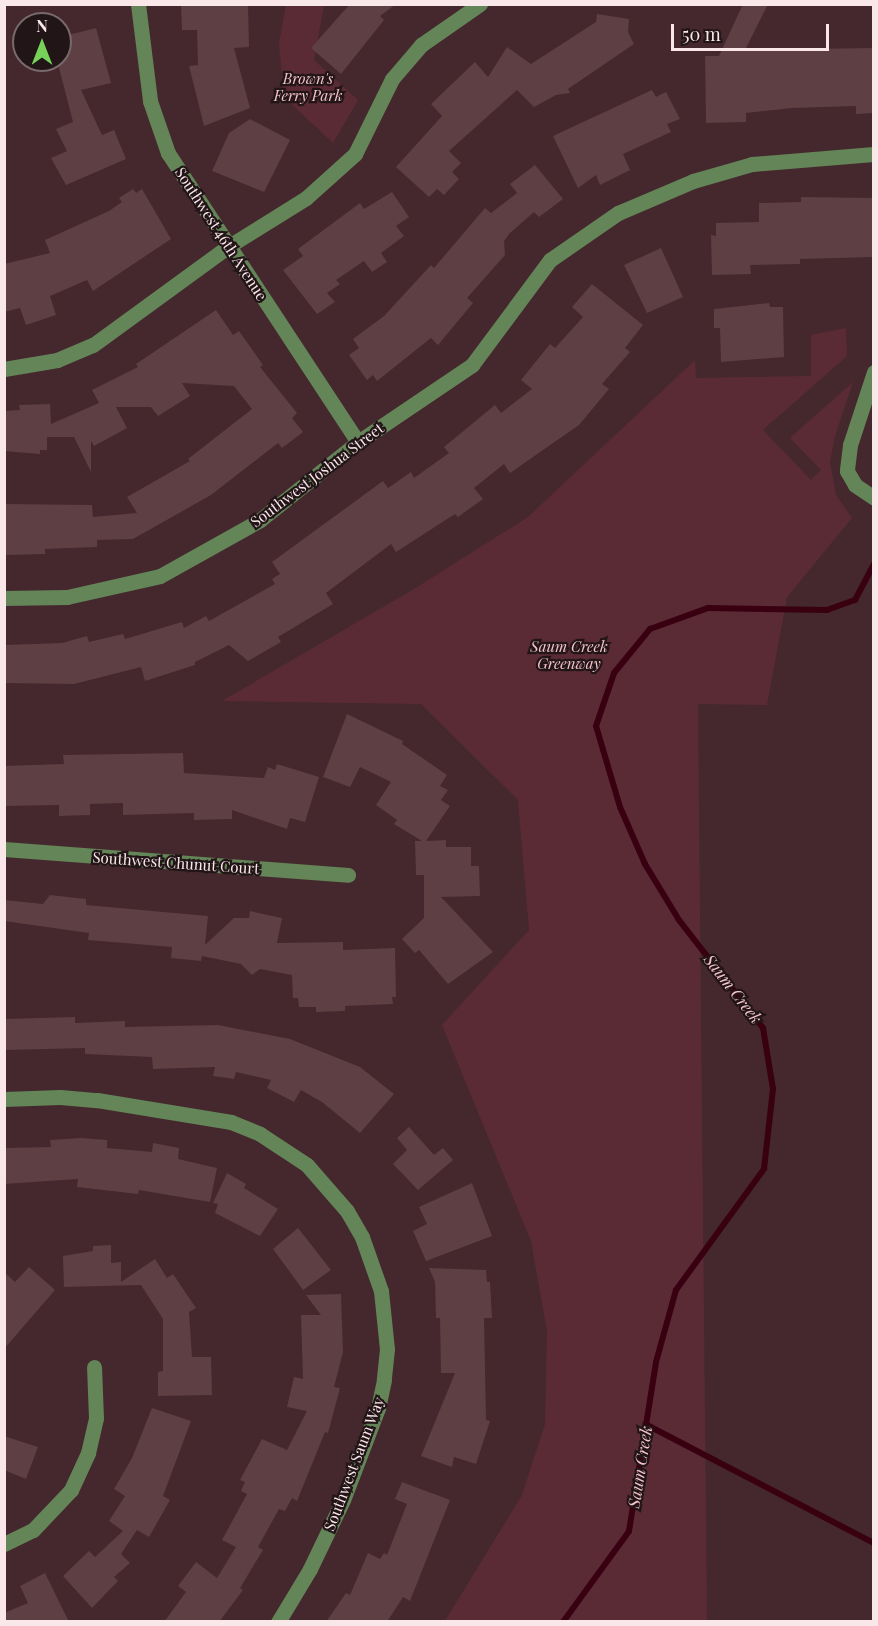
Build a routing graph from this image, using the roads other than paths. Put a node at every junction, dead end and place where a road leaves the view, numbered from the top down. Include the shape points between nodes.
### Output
1 (138, 4) edge
2 (480, 4) edge
3 (873, 154) edge
4 (230, 246) junction
5 (4, 369) edge
6 (873, 372) edge
7 (358, 441) junction
8 (873, 498) edge
9 (4, 598) edge
10 (4, 849) edge
11 (348, 875) dead end
12 (4, 1099) edge
13 (94, 1367) dead end
14 (4, 1544) edge
15 (278, 1622) edge

1 - 4 street, Southwest 46th Avenue via 150,101 168,153
2 - 4 street via 421,45 392,79 355,153 331,177 306,198
3 - 7 street, Southwest Joshua Street via 752,164 693,181 618,213 550,260 472,365
4 - 5 street via 93,345 57,360
4 - 7 street, Southwest 46th Avenue
6 - 8 street via 850,445 847,471 855,485
7 - 9 street, Southwest Joshua Street via 261,520 160,576 78,596
10 - 11 street, Southwest Chunut Court
12 - 15 street, Southwest Saum Way via 60,1096 231,1122 260,1134 307,1165 347,1211 362,1237 375,1265 386,1322 382,1389 343,1500 310,1569
13 - 14 street via 96,1418 88,1453 71,1490 33,1530

